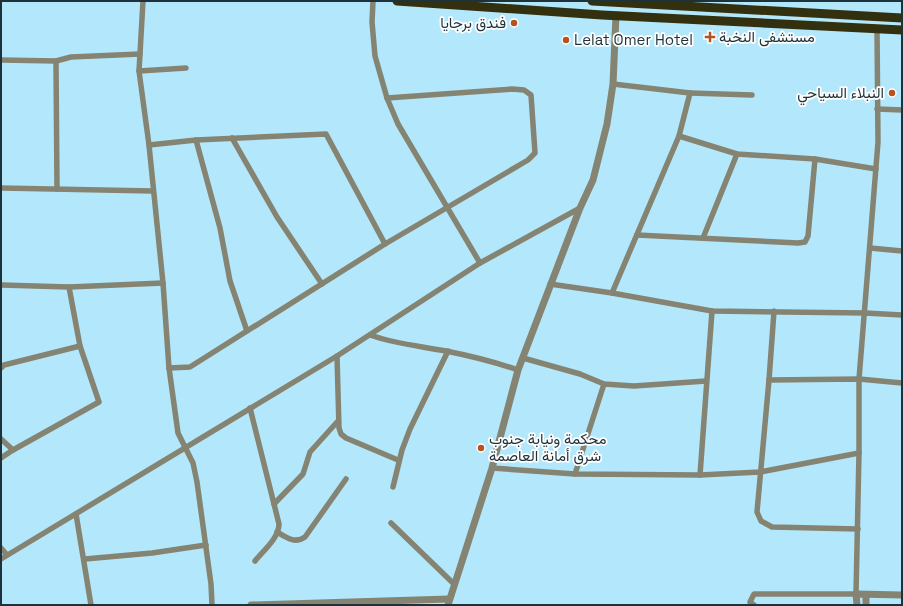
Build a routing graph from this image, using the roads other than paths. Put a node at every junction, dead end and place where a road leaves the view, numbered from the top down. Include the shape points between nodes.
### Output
1 (143, 1) edge
2 (373, 1) edge
3 (397, 1) edge
4 (592, 1) edge
5 (616, 2) edge
6 (616, 15) junction
7 (902, 18) edge
8 (877, 28) junction
9 (902, 30) edge
10 (140, 54) junction
11 (1, 60) edge
12 (56, 61) junction
13 (186, 68) dead end
14 (139, 70) junction
15 (613, 84) junction
16 (690, 93) junction
17 (752, 95) dead end
18 (387, 98) junction
19 (877, 109) junction
20 (902, 110) edge
21 (679, 136) junction
22 (232, 138) junction
23 (196, 140) junction
24 (150, 145) junction
25 (738, 154) junction
26 (815, 159) junction
27 (876, 169) junction
28 (1, 188) edge
29 (57, 189) junction
30 (154, 191) junction
31 (447, 207) junction
32 (580, 208) junction
33 (637, 235) junction
34 (703, 238) junction
35 (385, 244) junction
36 (870, 248) junction
37 (902, 251) edge
38 (480, 263) junction
39 (163, 284) junction
40 (322, 284) junction
41 (550, 284) junction
42 (1, 285) edge
43 (69, 287) junction
44 (612, 293) junction
45 (774, 311) junction
46 (712, 312) junction
47 (865, 313) junction
48 (902, 315) edge
49 (247, 331) junction
50 (370, 335) junction
51 (80, 346) junction
52 (448, 351) junction
53 (337, 356) junction
54 (523, 358) junction
55 (1, 368) edge
56 (169, 368) junction
57 (518, 370) junction
58 (859, 379) junction
59 (769, 380) junction
60 (706, 381) junction
61 (902, 383) edge
62 (604, 384) junction
63 (250, 408) junction
64 (338, 421) junction
65 (1, 439) edge
66 (186, 447) junction
67 (13, 450) junction
68 (859, 453) junction
69 (1, 458) edge
70 (398, 460) junction
71 (492, 468) junction
72 (760, 472) junction
73 (575, 474) junction
74 (700, 475) junction
75 (346, 479) dead end
76 (393, 487) dead end
77 (274, 504) junction
78 (76, 514) junction
79 (391, 523) dead end
80 (858, 529) junction
81 (277, 532) junction
82 (206, 545) junction
83 (1, 548) edge
84 (7, 555) junction
85 (1, 558) edge
86 (84, 559) junction
87 (255, 561) dead end
88 (454, 584) junction
89 (856, 594) junction
90 (866, 595) junction
91 (902, 595) edge
92 (448, 602) edge
93 (91, 605) edge
94 (212, 605) edge
95 (251, 605) edge
96 (754, 605) edge
97 (857, 605) edge
98 (866, 605) edge

1 - 10 street
2 - 18 street via 375,56
3 - 6 highway
4 - 5 highway
5 - 6 highway
5 - 7 highway
6 - 8 highway
6 - 15 street
8 - 9 highway
8 - 19 street
10 - 12 street via 71,57
10 - 14 street
11 - 12 street
12 - 29 street
13 - 14 street
14 - 24 street
15 - 16 street
15 - 32 street via 607,124 593,180
16 - 17 street
16 - 21 street
18 - 31 street via 398,124
18 - 31 street via 512,89 524,90 531,95 535,153 528,160
19 - 20 street
19 - 27 street
21 - 25 street
21 - 33 street
22 - 23 street
22 - 35 street via 326,134
22 - 40 street via 277,217
23 - 24 street
23 - 49 street via 220,228 230,281
24 - 30 street
25 - 26 street
25 - 34 street
26 - 27 street
26 - 34 street via 808,236 805,242
27 - 36 street
28 - 29 street
29 - 30 street
30 - 39 street
31 - 35 street
31 - 38 street
32 - 38 street
32 - 41 street
33 - 34 street
33 - 44 street
35 - 40 street
36 - 37 street
36 - 47 street
38 - 50 street
39 - 43 street
39 - 56 street
40 - 49 street
41 - 44 street
41 - 54 street
42 - 43 street
43 - 51 street
44 - 46 street
45 - 46 street
45 - 47 street
45 - 59 street
46 - 60 street
47 - 48 street
47 - 58 street
49 - 56 street via 190,367
50 - 52 street via 398,343
50 - 53 street
51 - 55 street via 4,365
51 - 67 street via 100,402
52 - 57 street
52 - 70 street via 410,429
53 - 63 street
53 - 64 street
54 - 57 street
54 - 62 street via 580,374
56 - 66 street via 178,433
57 - 71 street
58 - 59 street
58 - 61 street
58 - 68 street
59 - 72 street
60 - 62 street via 634,386
60 - 74 street
62 - 73 street
63 - 66 street
63 - 77 street
64 - 70 street via 339,431 344,437
64 - 77 street via 310,452 303,474
65 - 67 street
66 - 78 street
66 - 82 street via 193,462
67 - 69 street
68 - 72 street
68 - 80 street
70 - 76 street
71 - 73 street
71 - 88 street
72 - 74 street
72 - 80 street via 757,512 761,521 772,527
73 - 74 street
75 - 81 street via 305,538 293,540
77 - 81 street via 279,524
78 - 84 street
78 - 86 street
79 - 88 street
80 - 89 street
81 - 87 street
82 - 86 street
82 - 94 street
83 - 84 street
84 - 85 street
86 - 93 street
88 - 92 street
89 - 90 street
89 - 96 street via 754,594 750,602
89 - 97 street
90 - 91 street
90 - 98 street
92 - 95 street

